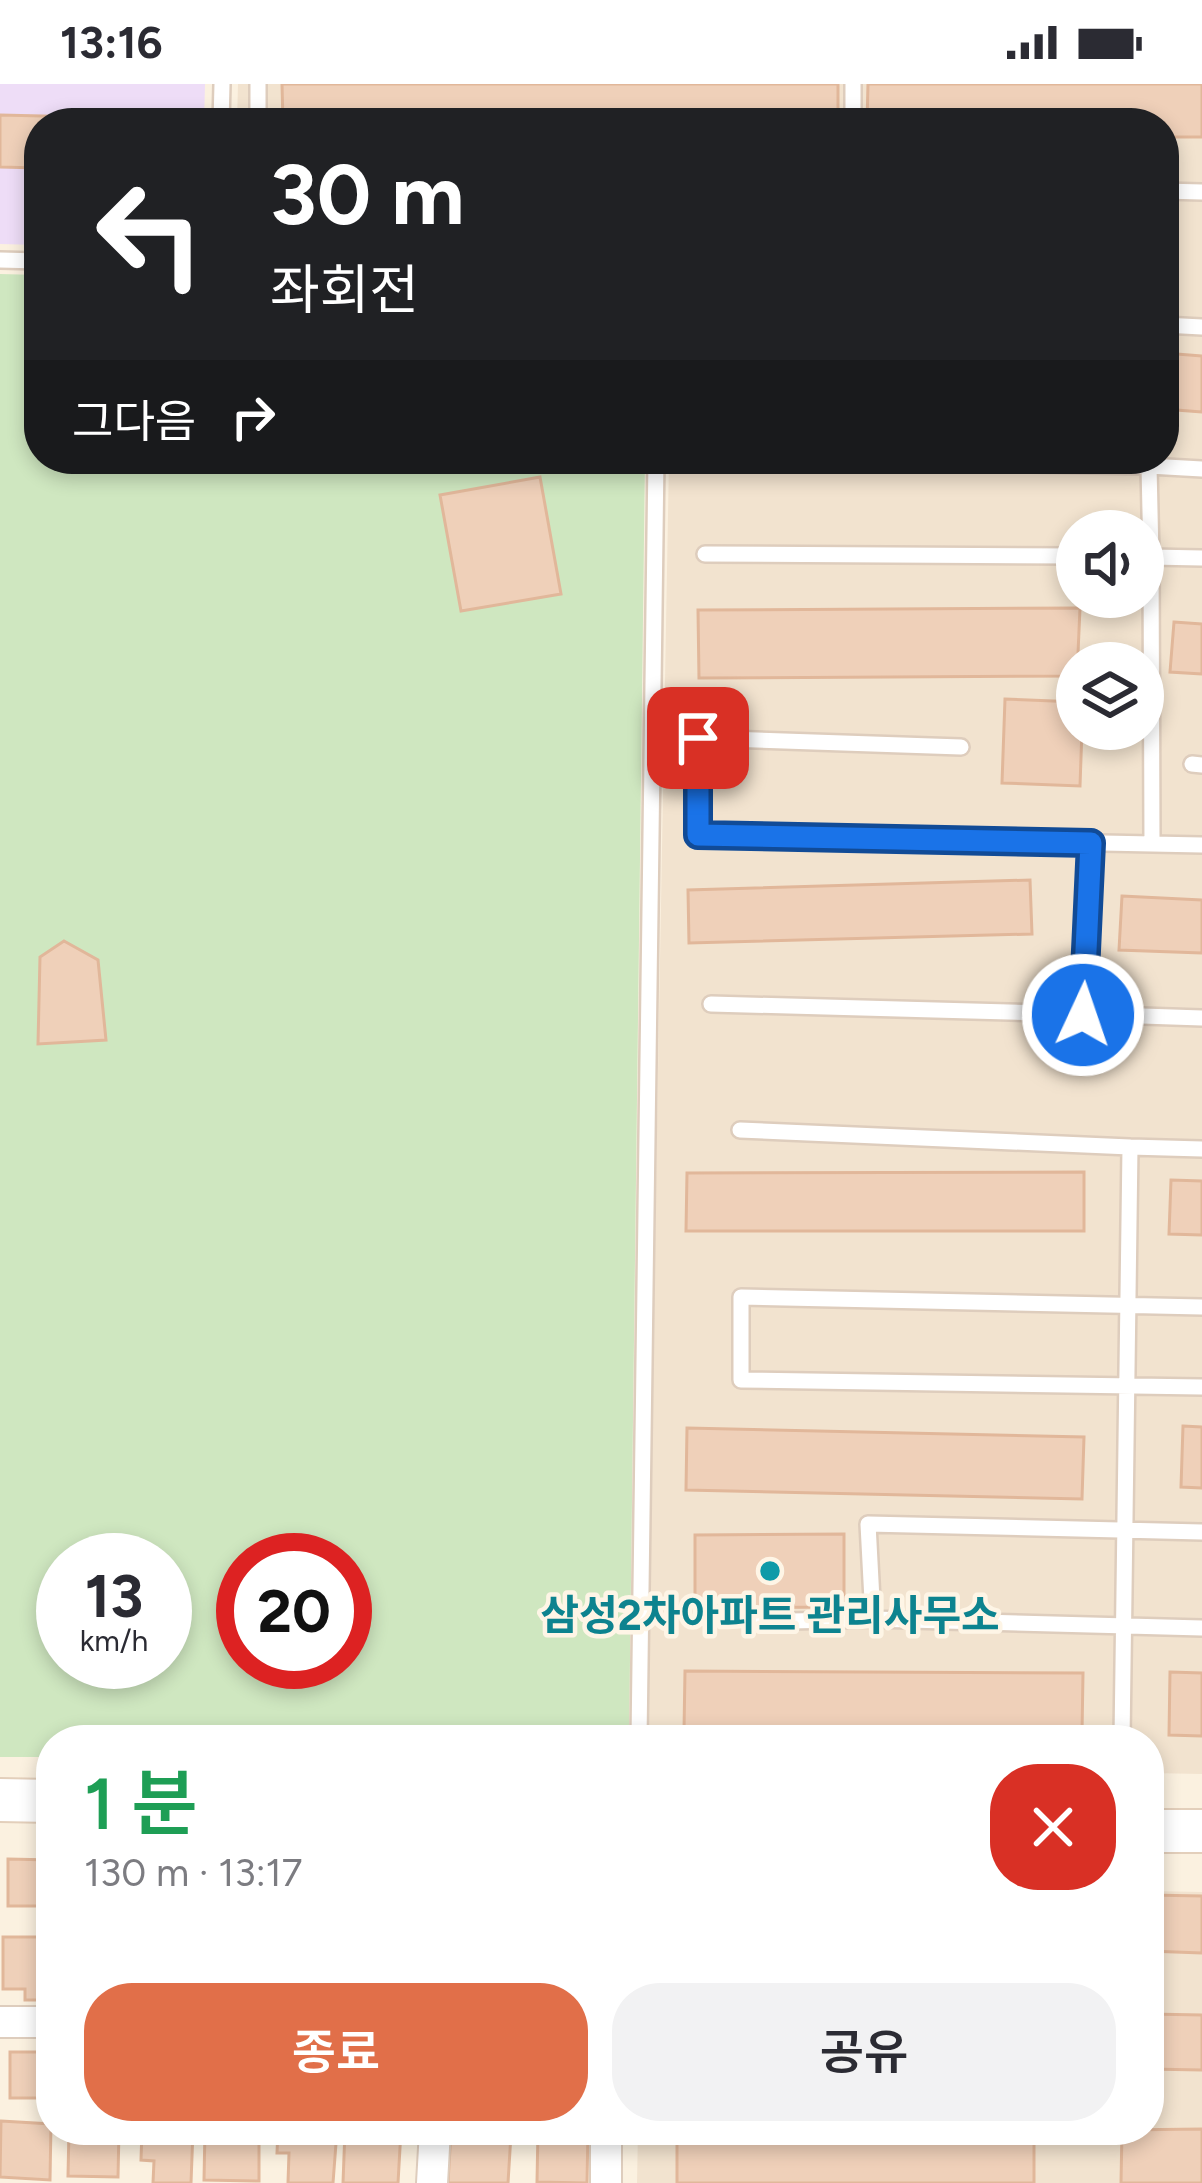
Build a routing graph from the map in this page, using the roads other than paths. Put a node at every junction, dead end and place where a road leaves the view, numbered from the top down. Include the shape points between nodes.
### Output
1 (656, 474) edge
2 (1149, 474) edge
3 (1148, 510) edge
4 (705, 554) dead end
5 (1056, 556) edge
6 (1164, 557) edge
7 (1202, 558) edge
8 (1148, 618) edge
9 (961, 747) dead end
10 (1091, 843) junction
11 (1152, 844) junction
12 (1202, 844) edge
13 (711, 1004) dead end
14 (1083, 1015) junction
15 (1202, 1018) edge
16 (740, 1130) dead end
17 (1130, 1147) junction
18 (1202, 1148) edge
19 (1128, 1307) junction
20 (1202, 1307) edge
21 (1127, 1386) junction
22 (1202, 1387) edge
23 (1125, 1532) junction
24 (1202, 1532) edge
25 (873, 1619) junction
26 (750, 1622) dead end
27 (1124, 1626) junction
28 (1202, 1628) edge
29 (639, 1725) edge
30 (1122, 1725) edge
31 (0, 1800) edge
32 (36, 1801) edge
33 (1164, 1831) edge
34 (1202, 1831) edge
35 (0, 2022) edge
36 (36, 2022) edge
37 (434, 2145) edge
38 (606, 2145) edge
39 (432, 2183) edge
40 (606, 2183) edge

1 - 29 lane
2 - 3 lane
4 - 5 lane
6 - 7 lane
8 - 11 lane
9 - 10 lane via 698,738 698,835
10 - 11 lane
10 - 14 lane
11 - 12 lane
13 - 14 lane
14 - 15 lane
16 - 17 lane
17 - 18 lane
17 - 19 lane
19 - 20 lane
19 - 21 lane
19 - 21 lane via 741,1298 741,1380
21 - 22 lane
21 - 23 lane
23 - 24 lane
23 - 25 lane via 868,1524
23 - 27 lane
25 - 26 lane
25 - 27 lane
27 - 28 lane
27 - 30 lane
31 - 32 street
33 - 34 street
35 - 36 street
37 - 39 street
38 - 40 street

